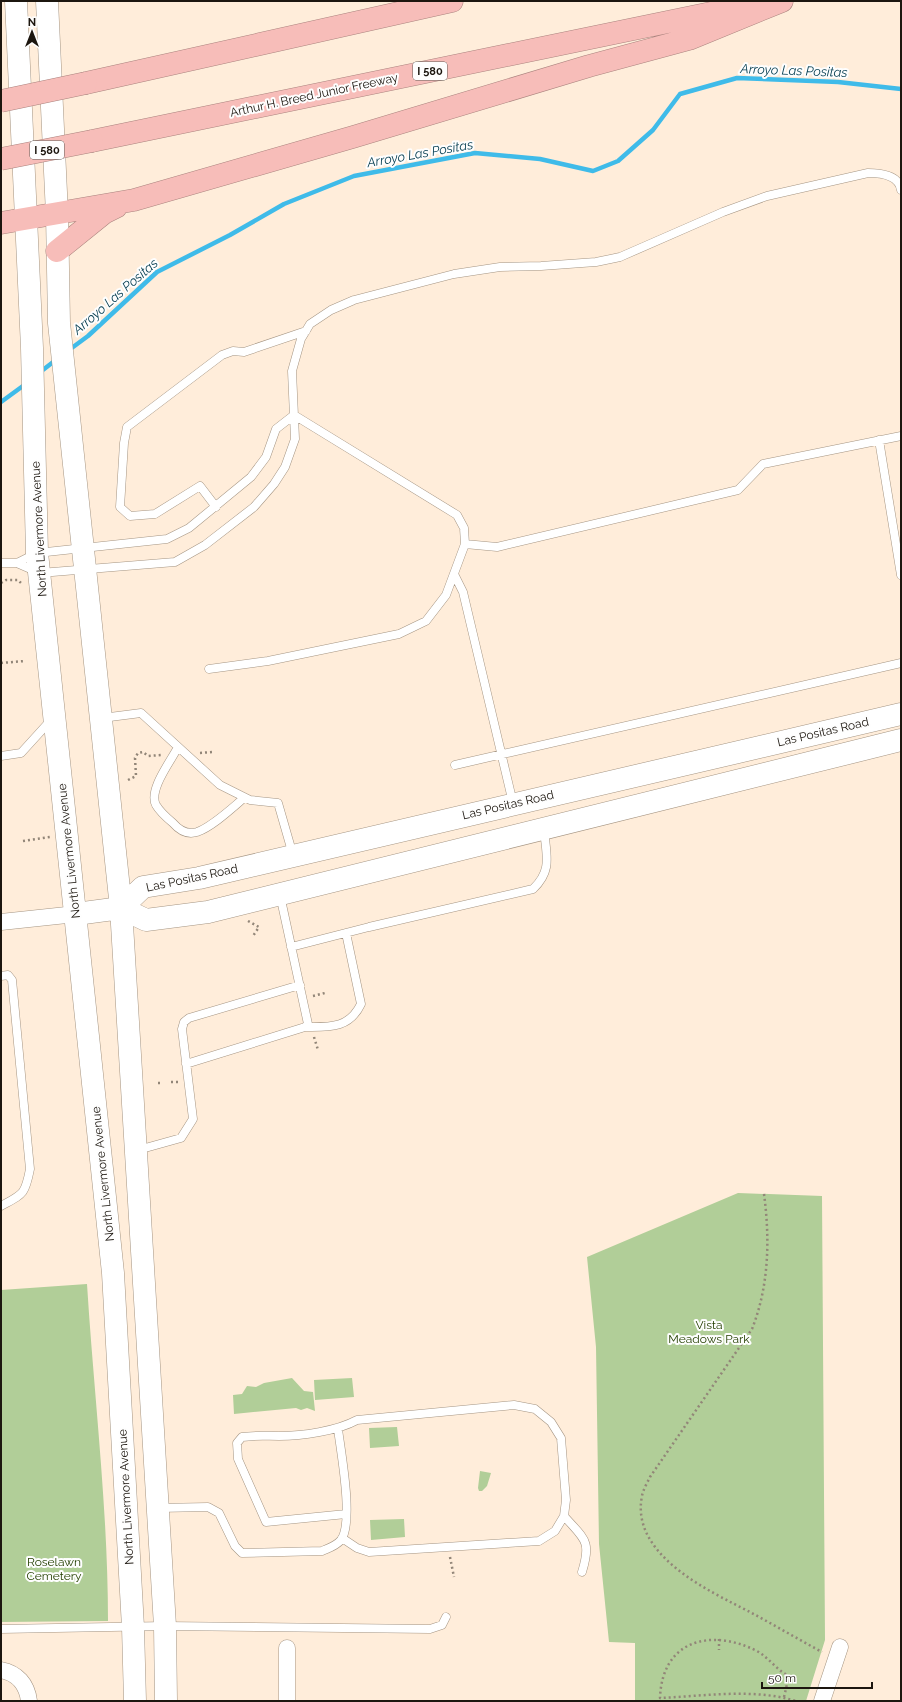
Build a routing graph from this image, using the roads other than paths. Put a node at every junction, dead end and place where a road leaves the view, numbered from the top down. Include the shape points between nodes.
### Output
1 (16, 1) edge
2 (46, 1) edge
3 (452, 1) edge
4 (768, 1) edge
5 (782, 1) edge
6 (1, 101) edge
7 (1, 159) edge
8 (901, 188) edge
9 (134, 200) junction
10 (57, 214) junction
11 (27, 219) junction
12 (1, 223) edge
13 (57, 250) junction
14 (306, 331) junction
15 (294, 415) junction
16 (901, 436) edge
17 (879, 440) junction
18 (216, 507) junction
19 (465, 544) junction
20 (83, 547) junction
21 (899, 547) edge
22 (17, 563) junction
23 (1, 564) edge
24 (84, 569) junction
25 (34, 571) junction
26 (454, 574) junction
27 (901, 575) edge
28 (901, 663) edge
29 (209, 669) dead end
30 (901, 714) edge
31 (54, 717) junction
32 (101, 718) junction
33 (901, 740) edge
34 (178, 747) junction
35 (502, 755) junction
36 (1, 756) edge
37 (455, 765) dead end
38 (244, 798) junction
39 (513, 804) junction
40 (544, 829) junction
41 (293, 856) junction
42 (280, 894) junction
43 (122, 908) junction
44 (76, 914) junction
45 (1, 922) edge
46 (346, 933) junction
47 (291, 947) junction
48 (1, 976) edge
49 (300, 985) junction
50 (305, 1027) junction
51 (186, 1064) junction
52 (137, 1150) junction
53 (1, 1206) edge
54 (338, 1429) junction
55 (158, 1508) junction
56 (346, 1514) junction
57 (564, 1516) junction
58 (342, 1538) junction
59 (582, 1572) dead end
60 (446, 1617) dead end
61 (165, 1626) junction
62 (133, 1627) junction
63 (1, 1629) edge
64 (840, 1647) dead end
65 (287, 1648) dead end
66 (1, 1670) edge
67 (29, 1701) edge
68 (135, 1701) edge
69 (166, 1701) edge
70 (287, 1701) edge
71 (822, 1701) edge

1 - 11 main road, North Livermore Avenue
2 - 10 main road
3 - 6 highway, bridge
4 - 7 highway, Arthur H. Breed Junior Freeway / I 580, bridge
5 - 9 highway via 689,39
8 - 14 lane via 893,178 881,173 868,173 767,196 722,212 620,257 596,262 500,267 454,274 354,300 330,310 310,324
9 - 10 highway
9 - 13 highway via 104,213
10 - 11 highway
10 - 13 main road
11 - 12 highway
11 - 25 main road, North Livermore Avenue via 34,427
13 - 20 main road via 59,323
14 - 15 lane via 301,339 292,370
14 - 18 lane via 244,352 233,351 222,355 127,427 120,507 130,516 155,514 200,486
15 - 18 lane via 276,429 266,457 251,477
15 - 19 lane via 457,515 464,528
15 - 24 lane via 295,439 285,467 274,484 254,508 205,545 175,562
16 - 17 lane
17 - 19 lane via 763,464 738,490 497,547
17 - 21 lane
18 - 20 lane via 189,528 167,539
19 - 26 lane
20 - 24 main road
20 - 25 lane
21 - 27 lane
22 - 23 lane
22 - 25 lane
22 - 25 lane
24 - 25 lane
24 - 32 main road
25 - 31 main road, North Livermore Avenue
26 - 29 lane via 446,595 426,621 399,634 268,661
26 - 35 lane via 463,592
28 - 35 lane
30 - 39 main road, Las Positas Road
31 - 36 lane via 21,753
31 - 44 main road, North Livermore Avenue
32 - 34 lane via 140,713
32 - 43 main road
33 - 40 main road
34 - 38 lane via 220,785
34 - 38 lane via 157,785 154,798 159,810 182,831 197,832
35 - 37 lane
35 - 39 lane
38 - 41 lane via 278,803
39 - 41 main road, Las Positas Road
40 - 42 main road
40 - 46 lane via 546,870 542,880 533,889
41 - 43 main road, Las Positas Road via 198,878 143,887
42 - 43 main road via 208,912 146,920
42 - 47 lane
43 - 44 main road
43 - 52 main road
44 - 45 street
44 - 62 main road, North Livermore Avenue via 113,1273
46 - 47 lane
46 - 50 lane via 361,1004 356,1014 335,1027
47 - 49 lane
48 - 53 lane via 8,975 12,980 30,1169 22,1194
49 - 50 lane via 308,1024
49 - 51 lane via 189,1018 184,1022 182,1029
50 - 51 lane
51 - 52 lane via 192,1119 185,1133 181,1138
52 - 55 main road
54 - 56 lane via 344,1470
54 - 56 lane via 280,1436 242,1437 237,1443 238,1459 266,1522
54 - 57 lane via 357,1420 514,1405 535,1410 551,1422 561,1438 566,1500
55 - 58 lane via 208,1507 219,1513 235,1546 242,1554 322,1551 334,1546
55 - 61 main road
56 - 58 lane via 346,1530
57 - 58 lane via 555,1531 539,1541 369,1552
57 - 59 lane via 584,1537 588,1547
60 - 61 lane via 442,1625 430,1629
61 - 62 lane
61 - 69 main road
62 - 63 lane
62 - 68 main road, North Livermore Avenue
64 - 71 street
65 - 70 street
66 - 67 street via 15,1674 24,1684

